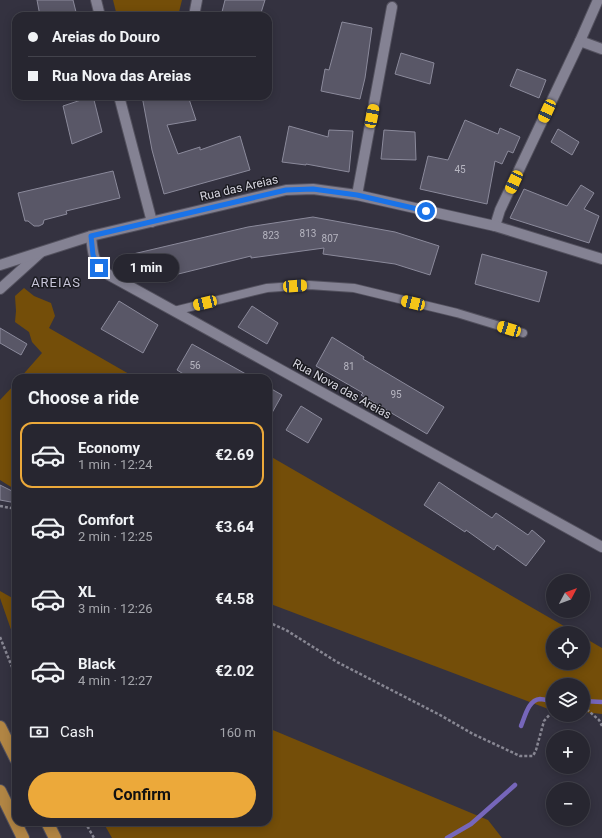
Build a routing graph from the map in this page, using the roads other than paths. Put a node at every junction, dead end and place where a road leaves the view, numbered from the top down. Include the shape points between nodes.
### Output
1 (96, 0) edge
2 (197, 0) edge
3 (598, 0) edge
4 (392, 7) dead end
5 (99, 12) edge
6 (195, 12) edge
7 (580, 40) junction
8 (602, 49) edge
9 (120, 100) edge
10 (357, 195) junction
11 (152, 222) junction
12 (495, 226) junction
13 (91, 236) junction
14 (40, 253) junction
15 (602, 259) edge
16 (0, 265) edge
17 (0, 289) edge
18 (174, 311) junction
19 (522, 333) dead end
20 (602, 547) edge
21 (0, 727) edge
22 (12, 752) edge
23 (0, 791) edge
24 (12, 816) edge
25 (17, 826) edge
26 (49, 826) edge
27 (22, 836) edge
28 (55, 838) edge

1 - 5 street
2 - 6 street
3 - 7 street
4 - 10 street
7 - 8 street
7 - 12 street via 500,210
9 - 11 street
10 - 11 street, Rua das Areias via 313,189 286,190
10 - 12 street, Rua das Areias
11 - 13 street, Rua das Areias
12 - 15 street, Rua das Areias
13 - 14 street, Rua das Areias
13 - 18 street, Rua Nova das Areias via 93,255 99,268
14 - 16 street, Rua das Areias
14 - 17 street
18 - 19 lane via 267,288 309,284 354,288 457,313
18 - 20 street, Rua Nova das Areias
21 - 22 highway
23 - 24 highway
25 - 27 highway
26 - 28 highway

